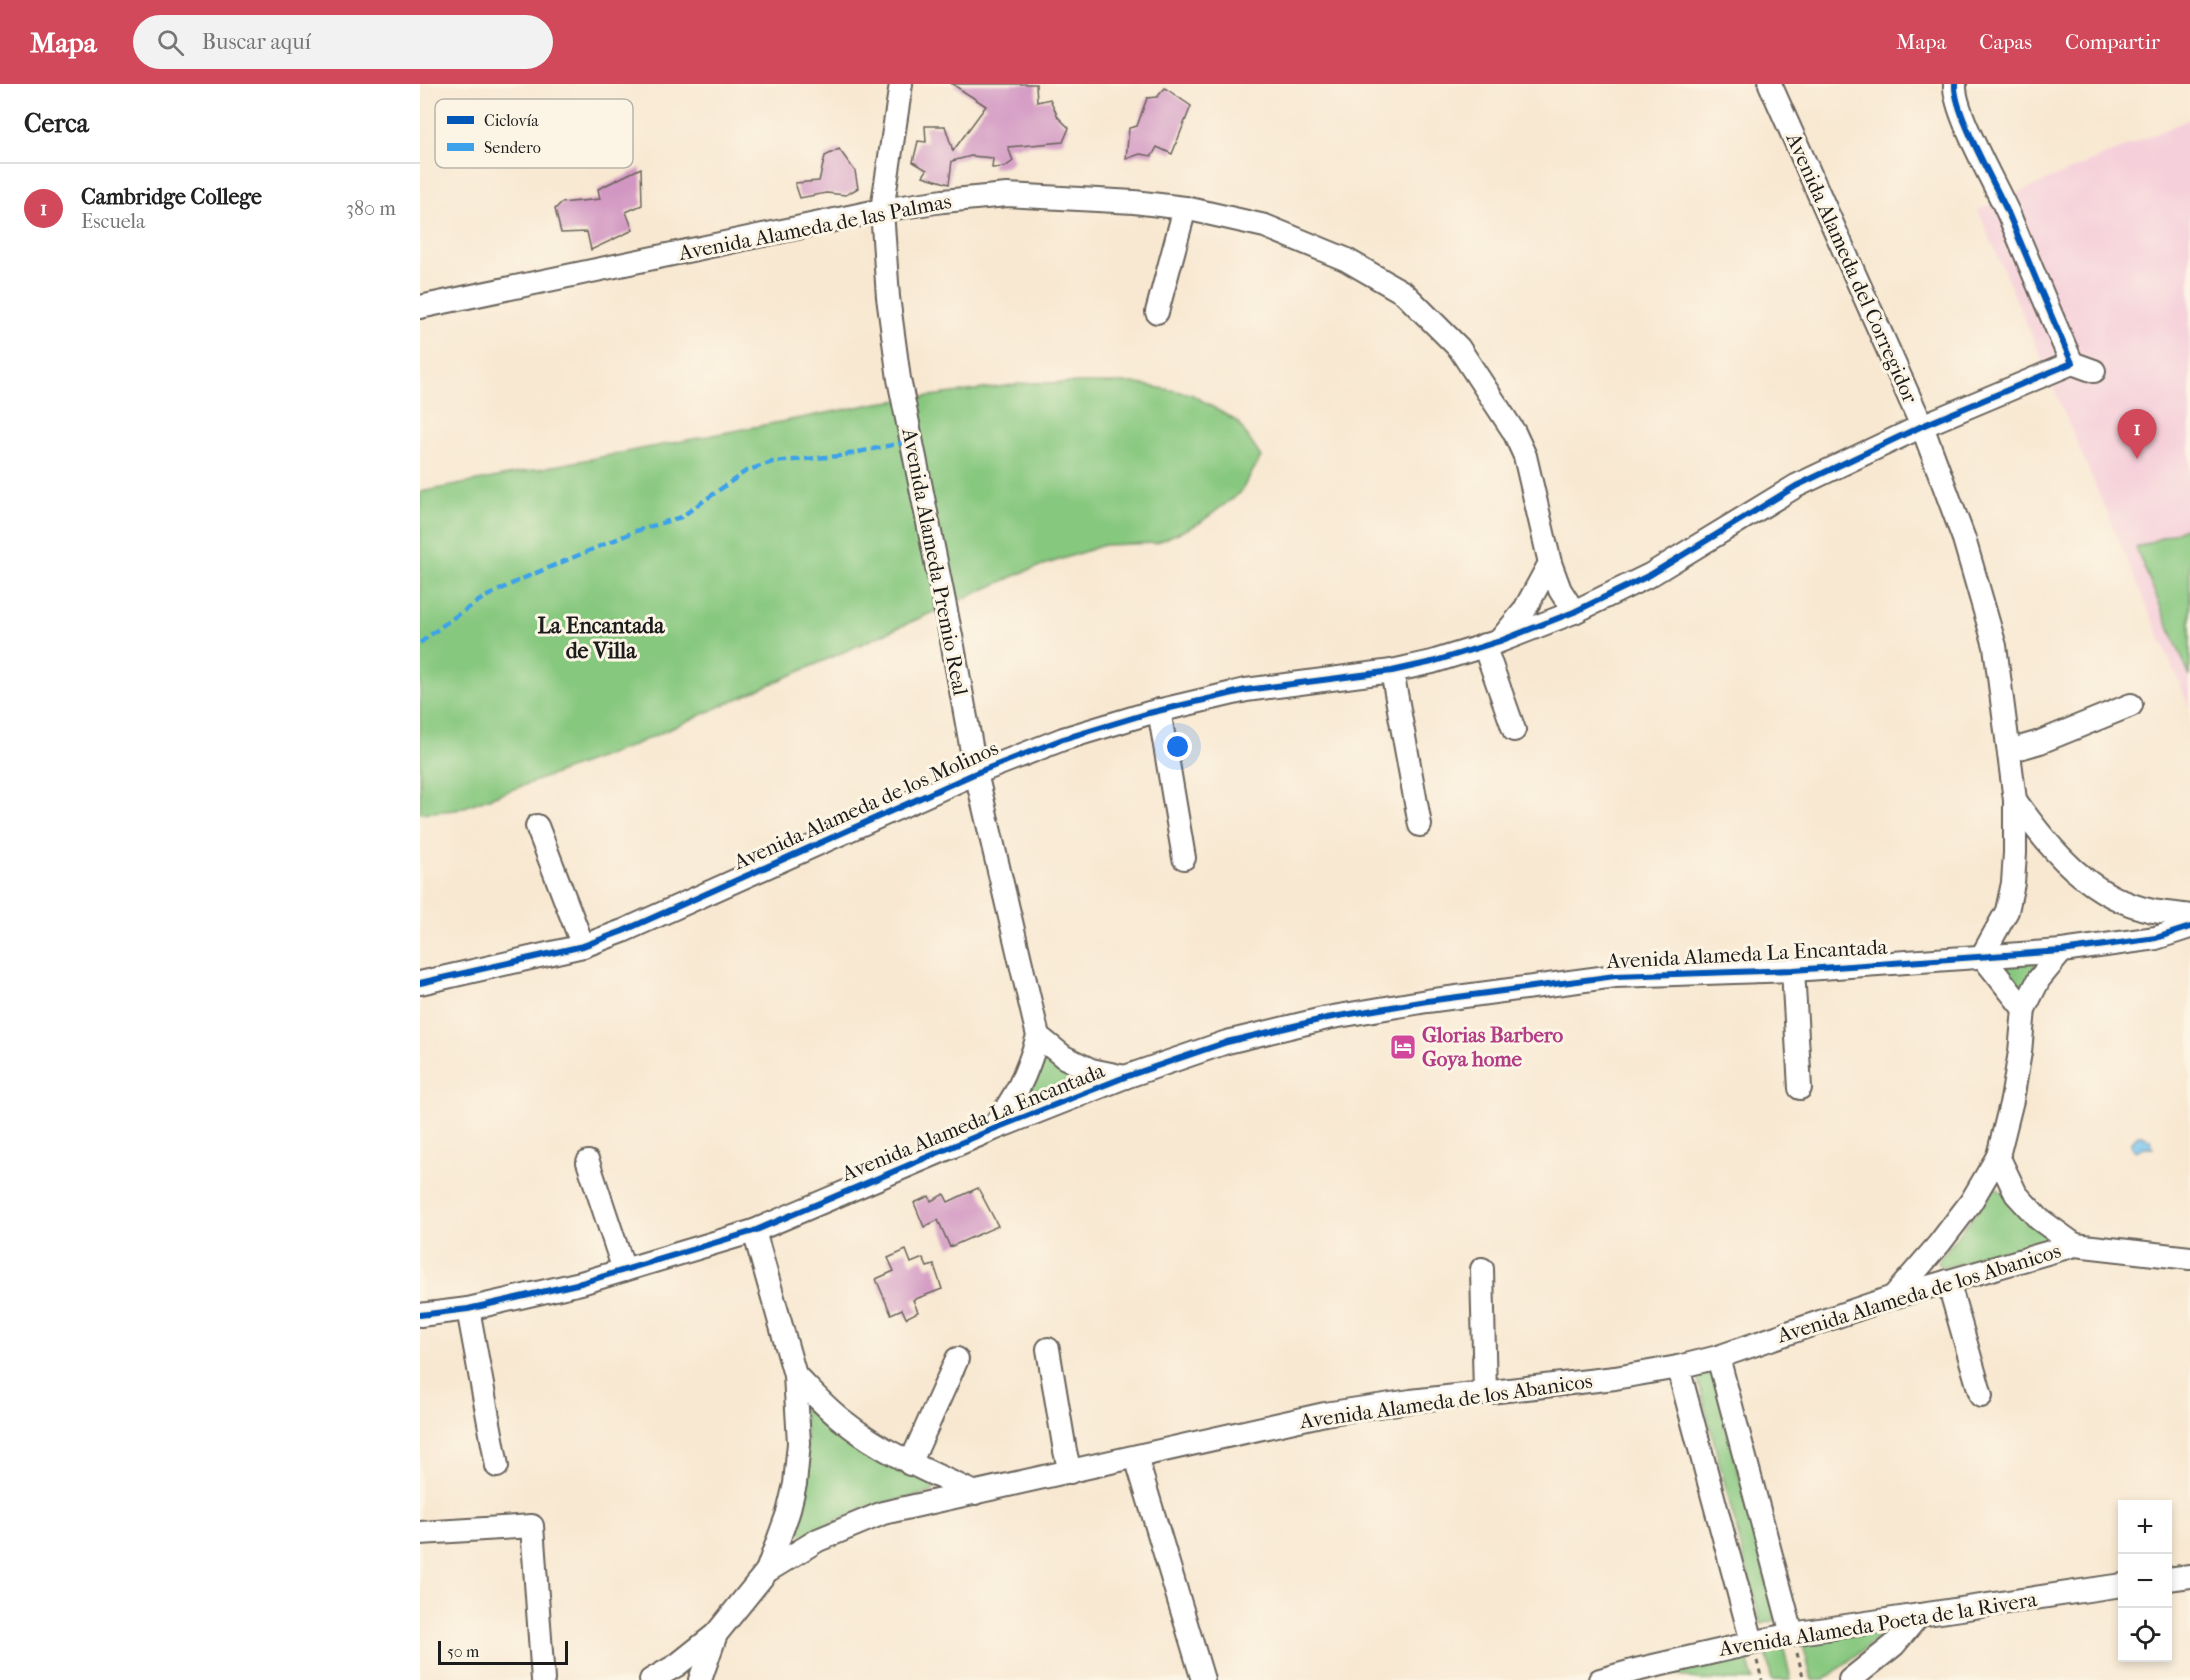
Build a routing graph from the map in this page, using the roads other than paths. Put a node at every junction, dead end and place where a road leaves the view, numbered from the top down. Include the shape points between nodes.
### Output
1 (901, 84) edge
2 (1770, 84) edge
3 (1955, 84) edge
4 (1185, 208) junction
5 (882, 210) junction
6 (420, 307) edge
7 (1157, 312) dead end
8 (2063, 367) junction
9 (2094, 371) dead end
10 (1922, 426) junction
11 (1550, 563) junction
12 (1574, 612) junction
13 (1492, 643) junction
14 (1392, 671) junction
15 (2131, 705) dead end
16 (1159, 710) junction
17 (1514, 730) dead end
18 (2009, 751) junction
19 (976, 773) junction
20 (2015, 800) junction
21 (1420, 825) dead end
22 (537, 826) dead end
23 (1184, 858) dead end
24 (2190, 916) edge
25 (2190, 927) edge
26 (583, 946) junction
27 (2062, 951) junction
28 (1982, 956) junction
29 (1793, 970) junction
30 (420, 983) edge
31 (2024, 1009) junction
32 (1038, 1036) junction
33 (1125, 1077) junction
34 (1800, 1088) dead end
35 (991, 1130) junction
36 (1998, 1156) junction
37 (588, 1162) dead end
38 (754, 1231) junction
39 (2075, 1245) junction
40 (2190, 1257) edge
41 (1482, 1269) dead end
42 (624, 1270) junction
43 (1948, 1281) junction
44 (1893, 1297) junction
45 (468, 1309) junction
46 (420, 1316) edge
47 (1048, 1349) dead end
48 (1718, 1357) junction
49 (957, 1359) dead end
50 (1678, 1367) junction
51 (795, 1376) junction
52 (1485, 1393) junction
53 (1981, 1396) dead end
54 (1136, 1457) junction
55 (910, 1464) junction
56 (497, 1466) dead end
57 (1070, 1472) junction
58 (975, 1493) junction
59 (420, 1533) edge
60 (767, 1571) junction
61 (2190, 1576) edge
62 (2172, 1578) edge
63 (2118, 1587) edge
64 (1919, 1615) junction
65 (716, 1634) junction
66 (1792, 1634) junction
67 (1752, 1642) junction
68 (1646, 1675) edge
69 (543, 1680) edge
70 (651, 1680) edge
71 (700, 1680) edge
72 (1203, 1680) edge
73 (1600, 1680) edge
74 (1850, 1680) edge

1 - 5 street, Avenida Alameda Premio Real
2 - 10 street, Avenida Alameda del Corregidor
3 - 8 street via 1954,95 2008,213
4 - 5 street, Avenida Alameda de las Palmas via 1007,195
4 - 7 street
4 - 11 street, Avenida Alameda de las Palmas via 1292,236 1345,259 1404,293 1459,348 1514,432 1525,456
5 - 6 street, Avenida Alameda de las Palmas
5 - 19 street, Avenida Alameda Premio Real via 899,379
8 - 9 street
8 - 10 street, Avenida Alameda de los Molinos
10 - 12 street, Avenida Alameda de los Molinos via 1796,486 1650,575
10 - 18 street, Avenida Alameda del Corregidor via 1964,539 1995,646
11 - 12 street, Avenida Alameda de las Palmas
11 - 13 street via 1524,610
12 - 13 street, Avenida Alameda de los Molinos
13 - 14 street, Avenida Alameda de los Molinos
13 - 17 street
14 - 16 street, Avenida Alameda de los Molinos via 1246,690
14 - 21 street
15 - 18 street
16 - 19 street, Avenida Alameda de los Molinos via 1062,739
16 - 23 street
18 - 20 street, Avenida Alameda del Corregidor
19 - 26 street, Avenida Alameda de los Molinos
19 - 32 street, Avenida Alameda Premio Real
20 - 24 street, Avenida Alameda del Corregidor via 2064,863 2095,887 2151,911
20 - 28 street, Avenida Alameda del Corregidor via 2013,883 2007,911
22 - 26 street
25 - 27 street, Avenida Alameda La Encantada via 2156,938
26 - 30 street, Avenida Alameda de los Molinos
27 - 28 street, Avenida Alameda La Encantada
27 - 31 street via 2039,979
28 - 29 street, Avenida Alameda La Encantada
28 - 31 street
29 - 33 street, Avenida Alameda La Encantada via 1615,976 1427,1001 1328,1018 1227,1042
29 - 34 street
31 - 36 street via 2012,1100
32 - 33 street via 1064,1057 1091,1070
32 - 35 street, Avenida Alameda Premio Real via 1029,1069
33 - 35 street, Avenida Alameda La Encantada
35 - 38 street, Avenida Alameda La Encantada
36 - 39 street via 2016,1194 2039,1219
36 - 44 street via 1971,1202
37 - 42 street
38 - 42 street, Avenida Alameda La Encantada
38 - 51 street
39 - 40 street
39 - 43 street, Avenida Alameda de los Abanicos
41 - 52 street
42 - 45 street, Avenida Alameda La Encantada
43 - 44 street, Avenida Alameda de los Abanicos
43 - 53 street
44 - 48 street, Avenida Alameda de los Abanicos
45 - 46 street, Avenida Alameda La Encantada
45 - 56 street
47 - 57 street
48 - 50 street, Avenida Alameda de los Abanicos
48 - 66 street
49 - 55 street
50 - 52 street, Avenida Alameda de los Abanicos
50 - 67 street
51 - 55 street via 841,1419
51 - 60 street via 799,1443 795,1484
52 - 54 street, Avenida Alameda de los Abanicos via 1325,1414
54 - 57 street, Avenida Alameda de los Abanicos
54 - 72 street
55 - 58 street
57 - 58 street, Avenida Alameda de los Abanicos
58 - 60 street, Avenida Alameda de los Abanicos via 883,1513 818,1540
59 - 69 street via 532,1526
60 - 65 street, Avenida Alameda de los Abanicos
61 - 62 street
63 - 64 street, Avenida Alameda Poeta de la Rivera
64 - 66 street, Avenida Alameda Poeta de la Rivera
64 - 74 street via 1894,1645
65 - 70 street, Avenida Alameda de los Abanicos
65 - 71 street
66 - 67 street, Avenida Alameda Poeta de la Rivera
67 - 68 street, Avenida Alameda Poeta de la Rivera
68 - 73 street, Avenida Alameda Poeta de la Rivera

